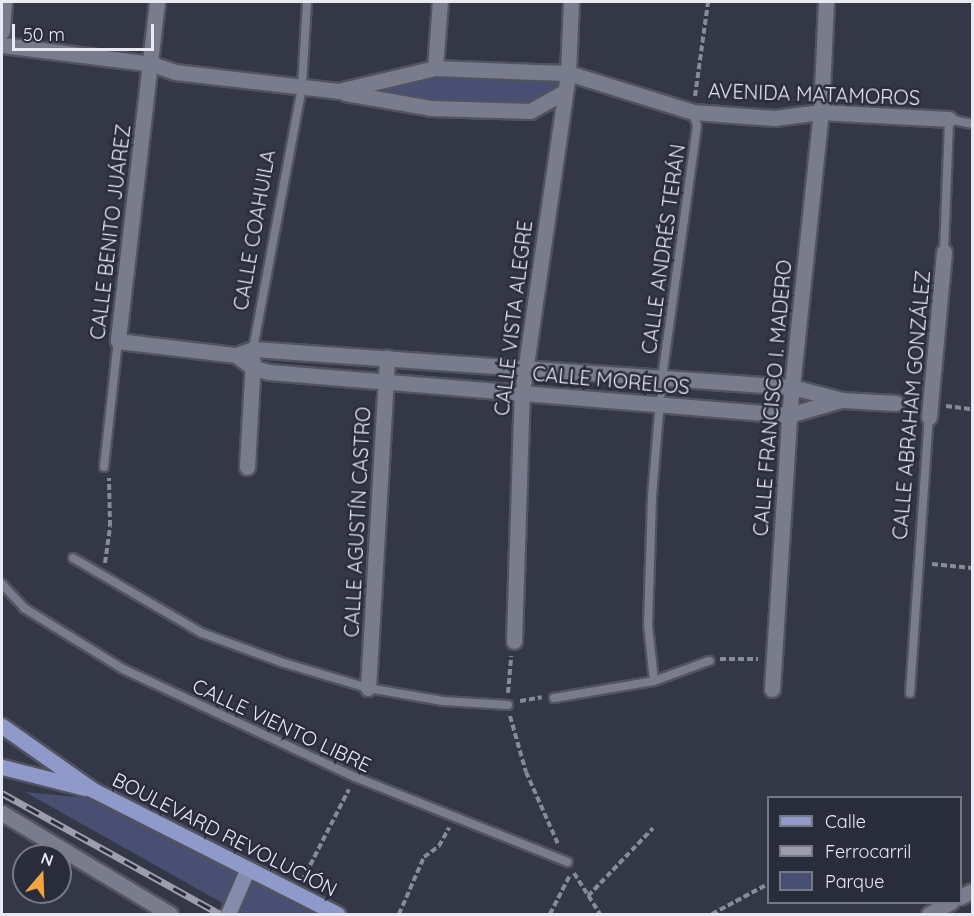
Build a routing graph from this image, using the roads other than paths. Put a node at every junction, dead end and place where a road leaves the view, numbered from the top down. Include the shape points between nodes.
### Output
1 (4, 2) edge
2 (157, 2) edge
3 (307, 2) edge
4 (440, 2) edge
5 (571, 2) edge
6 (826, 2) edge
7 (2, 31) edge
8 (2, 45) edge
9 (152, 64) junction
10 (435, 68) junction
11 (568, 74) junction
12 (302, 86) junction
13 (338, 91) junction
14 (564, 92) junction
15 (693, 112) junction
16 (821, 112) junction
17 (949, 119) junction
18 (972, 124) edge
19 (944, 252) joint
20 (118, 341) junction
21 (253, 349) junction
22 (236, 354) junction
23 (387, 358) junction
24 (525, 368) junction
25 (253, 369) junction
26 (662, 378) junction
27 (385, 382) junction
28 (792, 387) junction
29 (522, 393) junction
30 (842, 400) junction
31 (896, 403) dead end
32 (660, 405) junction
33 (789, 415) junction
34 (929, 417) joint
35 (104, 467) road end
36 (247, 467) dead end
37 (73, 558) dead end
38 (2, 584) edge
39 (514, 641) road end
40 (708, 661) road end
41 (654, 681) junction
42 (368, 688) junction
43 (772, 689) dead end
44 (910, 693) dead end
45 (554, 698) road end
46 (508, 705) road end
47 (2, 726) edge
48 (2, 768) edge
49 (93, 790) junction
50 (2, 813) edge
51 (570, 866) road end
52 (247, 870) junction
53 (949, 904) edge
54 (170, 915) edge
55 (228, 915) edge
56 (337, 915) edge
57 (929, 915) edge

1 - 7 street
2 - 9 street, CALLE BENITO JUÁREZ
3 - 12 lane, CALLE COAHUILA
4 - 10 street
5 - 11 street, CALLE VISTA ALEGRE
6 - 16 street, CALLE FRANCISCO I. MADERO
8 - 9 street, AVENIDA MATAMOROS
9 - 12 street, AVENIDA MATAMOROS via 175,72
9 - 20 street, CALLE BENITO JUÁREZ
10 - 11 street, AVENIDA MATAMOROS
10 - 13 street, AVENIDA MATAMOROS
11 - 14 street, CALLE VISTA ALEGRE
11 - 15 street, AVENIDA MATAMOROS
12 - 13 street, AVENIDA MATAMOROS
12 - 21 lane, CALLE COAHUILA
13 - 14 street, AVENIDA MATAMOROS via 431,108 519,111 530,111
14 - 24 street, CALLE VISTA ALEGRE
15 - 16 street, AVENIDA MATAMOROS via 774,118
15 - 26 lane, CALLE ANDRÉS TERÁN via 697,126
16 - 17 street, AVENIDA MATAMOROS
16 - 28 street, CALLE FRANCISCO I. MADERO
17 - 18 lane, AVENIDA MATAMOROS
17 - 19 lane, CALLE ABRAHAM GONZÁLEZ
19 - 34 street, CALLE ABRAHAM GONZÁLEZ
20 - 22 street, CALLE MORELOS
20 - 35 lane, CALLE BENITO JUÁREZ
21 - 22 street, CALLE MORELOS
21 - 23 street, CALLE MORELOS
21 - 25 street, CALLE COAHUILA
22 - 25 street
23 - 24 street, CALLE MORELOS
23 - 27 street, CALLE AGUSTÍN CASTRO
24 - 26 street, CALLE MORELOS
24 - 29 street, CALLE VISTA ALEGRE
25 - 27 street, CALLE MORELOS
25 - 36 street, CALLE COAHUILA
26 - 28 street, CALLE MORELOS
26 - 32 lane, CALLE ANDRÉS TERÁN
27 - 29 street, CALLE MORELOS
27 - 42 street, CALLE AGUSTÍN CASTRO
28 - 30 street, CALLE MORELOS
28 - 33 street, CALLE FRANCISCO I. MADERO
29 - 32 street, CALLE MORELOS
29 - 39 street, CALLE VISTA ALEGRE
30 - 31 street, CALLE MORELOS
30 - 33 street, CALLE MORELOS
32 - 33 street, CALLE MORELOS
32 - 41 lane, CALLE ANDRÉS TERÁN via 652,496 648,625
33 - 43 street, CALLE FRANCISCO I. MADERO
34 - 44 lane, CALLE ABRAHAM GONZÁLEZ
37 - 42 lane via 202,633
38 - 51 lane, CALLE VIENTO LIBRE via 24,608 123,669 355,777
40 - 41 lane
41 - 45 lane
42 - 46 lane via 443,701
47 - 49 main road
48 - 49 main road
49 - 52 main road, BOULEVARD REVOLUCIÓN
50 - 54 street
52 - 55 main road
52 - 56 main road, BOULEVARD REVOLUCIÓN
53 - 57 street

